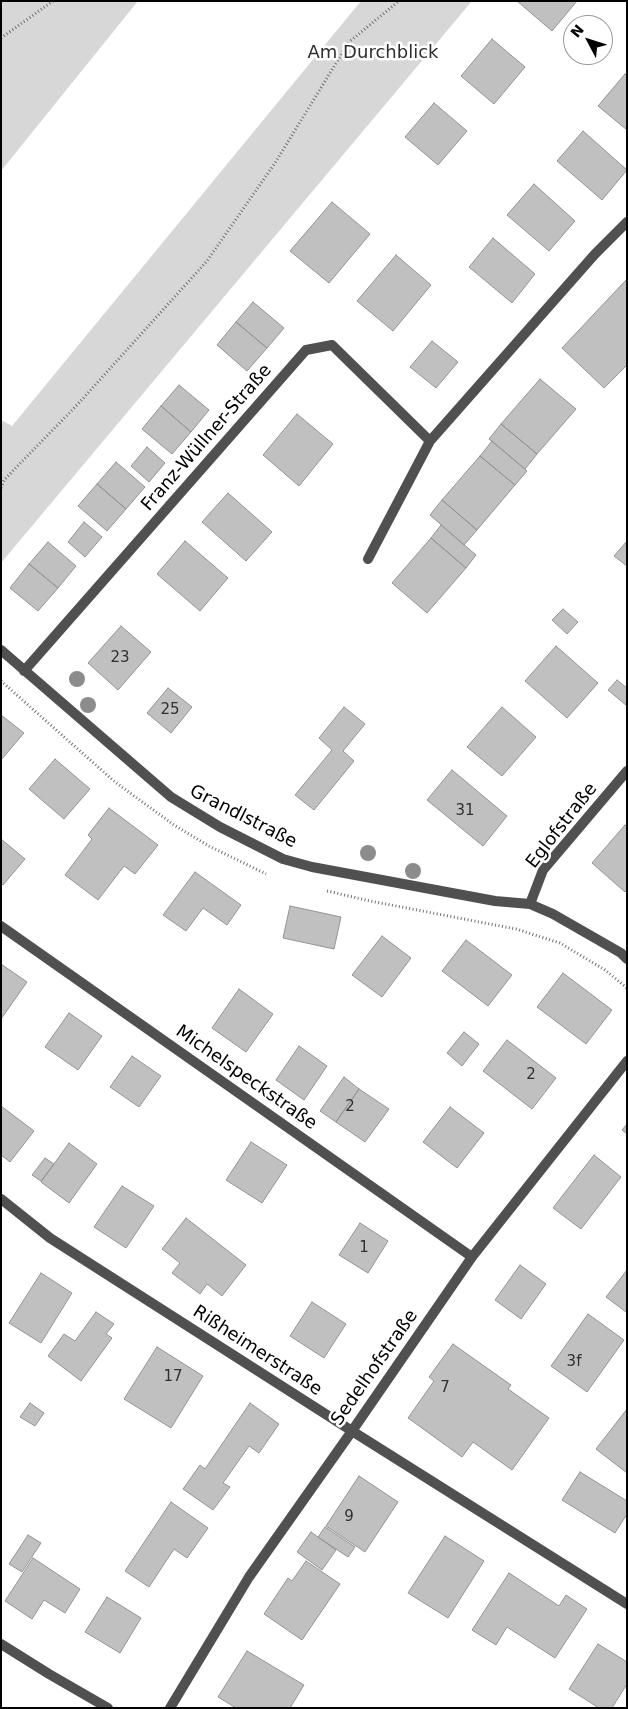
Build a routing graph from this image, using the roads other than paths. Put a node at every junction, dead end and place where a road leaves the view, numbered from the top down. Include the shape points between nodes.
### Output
1 (627, 222) edge
2 (430, 441) junction
3 (368, 559) dead end
4 (1, 650) edge
5 (24, 671) junction
6 (627, 771) edge
7 (530, 904) junction
8 (1, 926) edge
9 (627, 959) edge
10 (627, 1062) edge
11 (1, 1198) edge
12 (472, 1257) junction
13 (352, 1431) junction
14 (627, 1604) edge
15 (1, 1644) edge
16 (108, 1708) edge
17 (170, 1708) edge

1 - 2 street
2 - 3 street
2 - 5 street, Franz-Wüllner-Straße via 332,345 306,350
4 - 5 street, Grandlstraße
5 - 7 street, Grandlstraße via 171,797 220,828 283,859 487,899
6 - 7 street, Eglofstraße via 543,870
7 - 9 street, Grandlstraße
8 - 12 street, Michelspeckstraße
10 - 12 street, Sedelhofstraße
11 - 13 street, Rißheimerstraße via 50,1238
12 - 13 street, Sedelhofstraße
13 - 14 street, Rißheimerstraße
13 - 17 street, Sedelhofstraße via 249,1576
15 - 16 street

